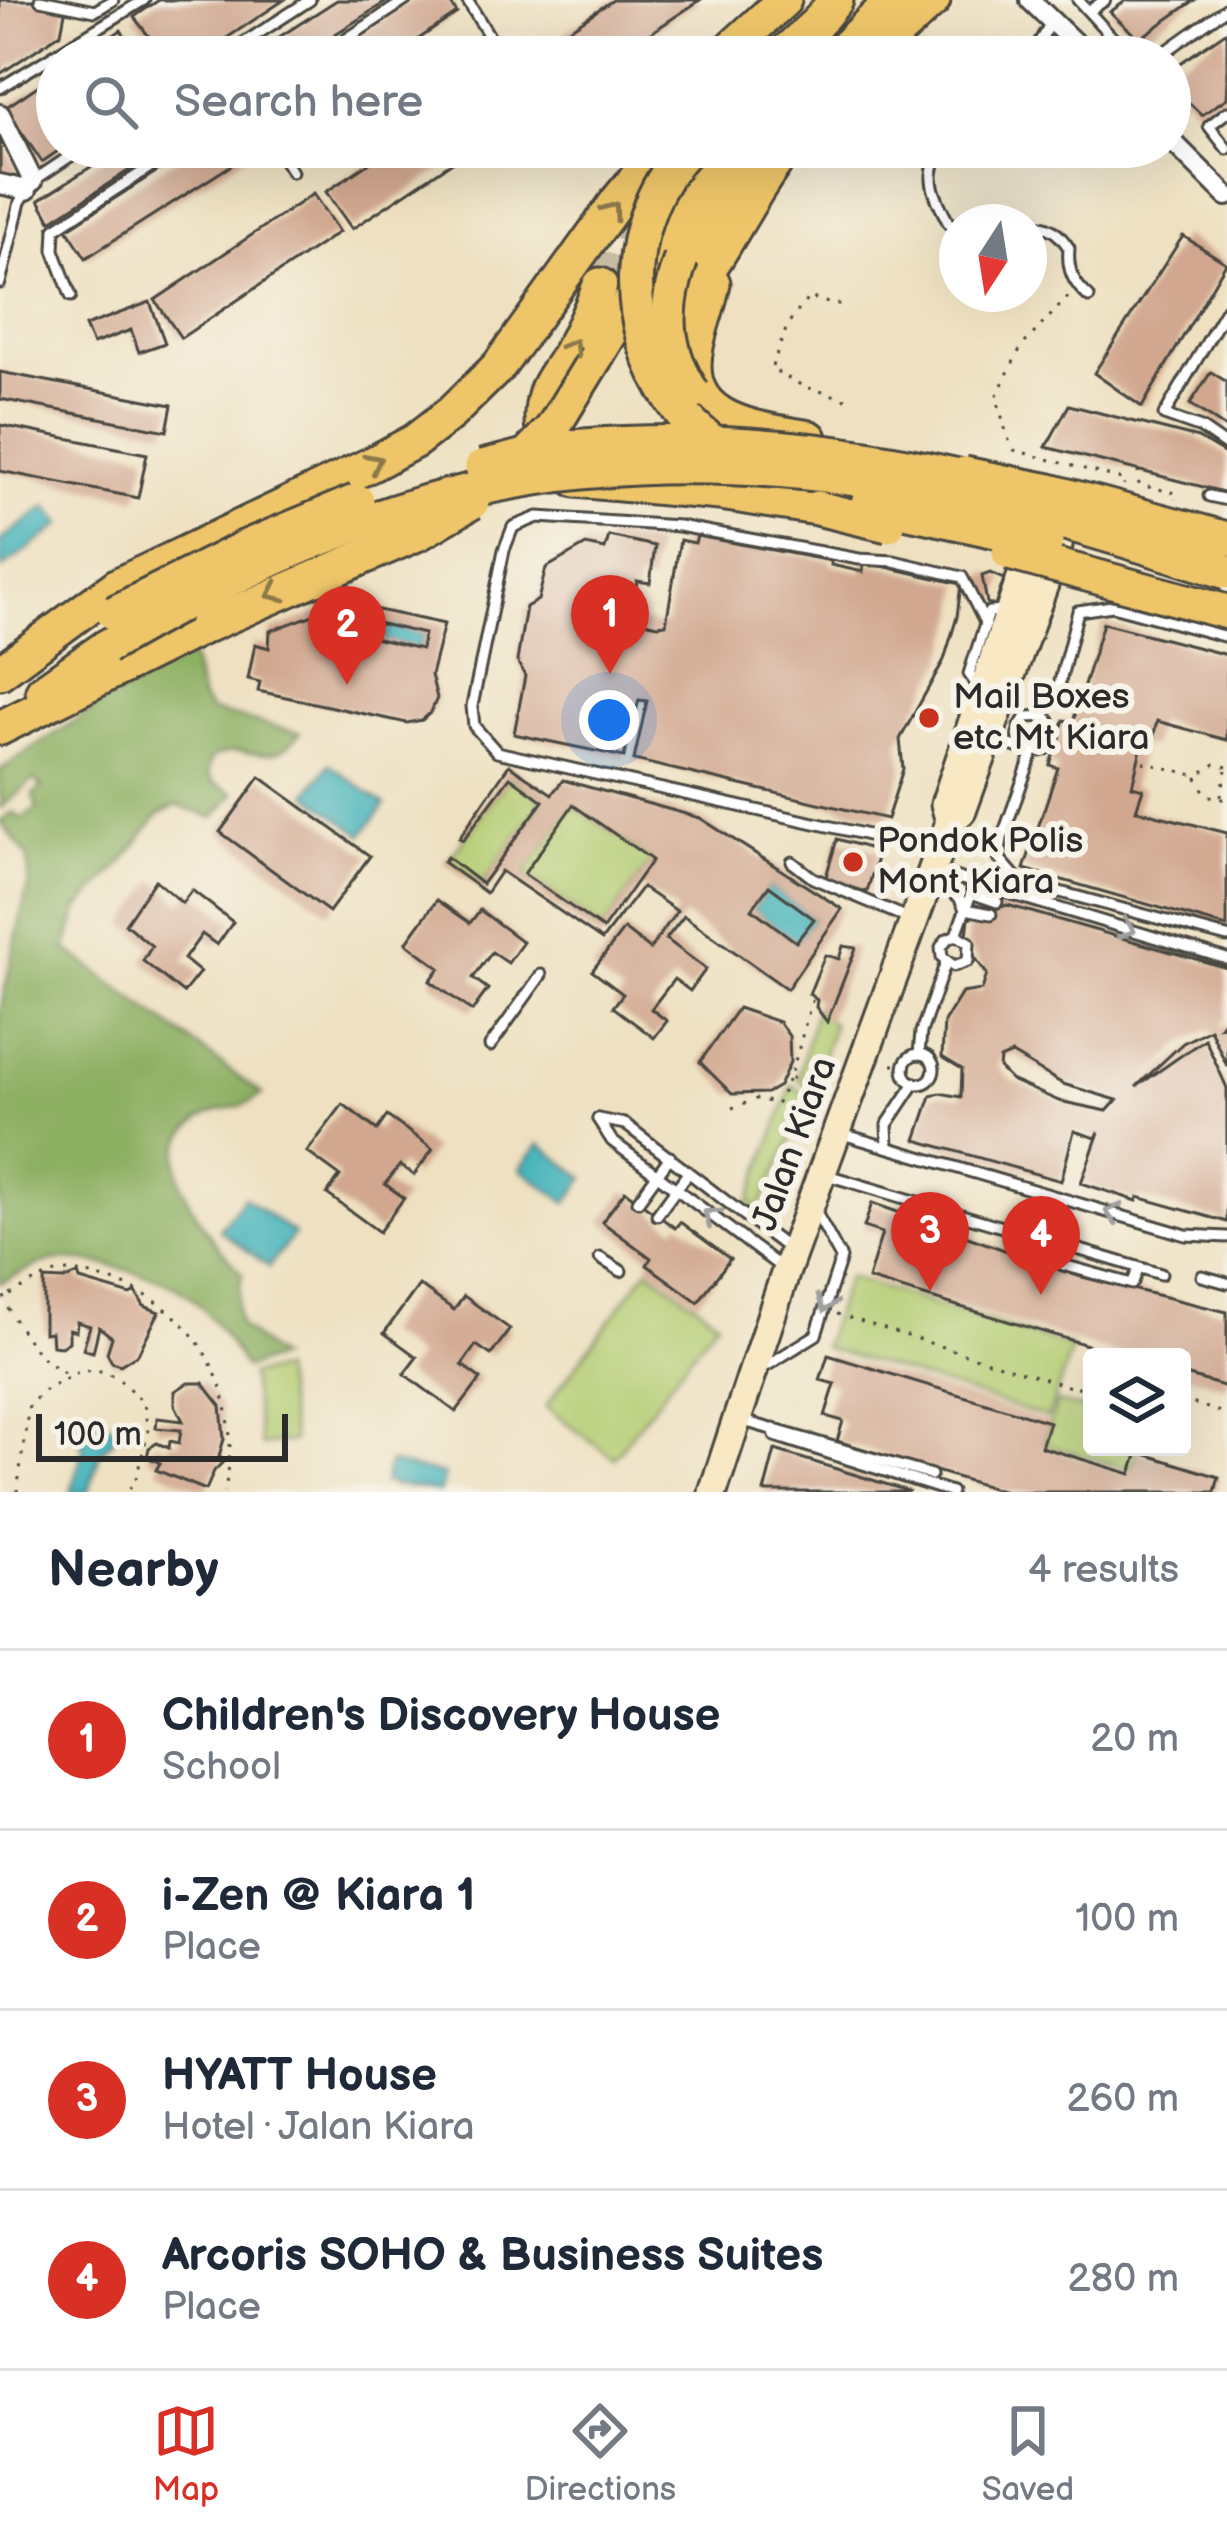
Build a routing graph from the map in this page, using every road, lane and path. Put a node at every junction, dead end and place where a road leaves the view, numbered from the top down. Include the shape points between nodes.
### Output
1 (40, 0) edge
2 (113, 0) edge
3 (144, 0) edge
4 (310, 0) edge
5 (406, 0) edge
6 (466, 0) edge
7 (784, 0) edge
8 (812, 0) edge
9 (836, 0) edge
10 (860, 0) edge
11 (893, 0) edge
12 (933, 0) edge
13 (1030, 0) edge
14 (1078, 0) edge
15 (1105, 0) edge
16 (1227, 8) edge
17 (1089, 11) junction
18 (1052, 21) junction
19 (85, 36) edge
20 (254, 36) edge
21 (351, 36) edge
22 (489, 36) edge
23 (745, 36) edge
24 (773, 36) edge
25 (803, 36) edge
26 (826, 36) edge
27 (856, 36) edge
28 (894, 36) edge
29 (1043, 36) edge
30 (1067, 36) edge
31 (1111, 36) edge
32 (1188, 36) edge
33 (36, 66) edge
34 (0, 88) edge
35 (1227, 112) edge
36 (0, 114) edge
37 (1227, 149) edge
38 (1191, 162) edge
39 (54, 168) edge
40 (149, 168) edge
41 (289, 168) edge
42 (645, 168) edge
43 (673, 168) edge
44 (715, 168) edge
45 (744, 168) edge
46 (770, 168) edge
47 (930, 168) edge
48 (292, 172) dead end
49 (0, 184) edge
50 (30, 185) junction
51 (1227, 191) edge
52 (939, 204) edge
53 (1047, 227) edge
54 (0, 283) edge
55 (600, 285) tunnel mouth
56 (1077, 287) junction
57 (71, 296) dead end
58 (1089, 297) dead end
59 (848, 304) dead end
60 (1227, 308) edge
61 (846, 399) dead end
62 (1227, 446) edge
63 (1138, 470) dead end
64 (623, 486) junction
65 (1177, 493) dead end
66 (1227, 500) edge
67 (1218, 507) edge
68 (1069, 508) junction
69 (1218, 558) edge
70 (1149, 560) dead end
71 (1132, 576) dead end
72 (1227, 593) edge
73 (1011, 610) junction
74 (99, 611) junction
75 (1227, 612) edge
76 (1139, 614) junction
77 (986, 625) junction
78 (1227, 637) edge
79 (0, 671) edge
80 (0, 690) edge
81 (993, 698) junction
82 (1036, 715) junction
83 (0, 729) edge
84 (990, 737) junction
85 (1030, 751) junction
86 (1143, 762) dead end
87 (1227, 767) edge
88 (1196, 776) junction
89 (1224, 799) edge
90 (950, 823) junction
91 (1000, 848) junction
92 (792, 862) dead end
93 (941, 863) junction
94 (973, 888) junction
95 (997, 902) dead end
96 (965, 909) junction
97 (991, 914) dead end
98 (914, 922) junction
99 (956, 935) junction
100 (1227, 937) edge
101 (1227, 959) edge
102 (946, 962) junction
103 (541, 975) dead end
104 (813, 998) dead end
105 (490, 1046) dead end
106 (919, 1054) junction
107 (791, 1077) junction
108 (915, 1083) junction
109 (818, 1097) dead end
110 (732, 1108) dead end
111 (839, 1133) junction
112 (888, 1148) junction
113 (670, 1157) junction
114 (688, 1173) junction
115 (657, 1174) junction
116 (822, 1174) junction
117 (675, 1189) junction
118 (638, 1201) dead end
119 (782, 1202) dead end
120 (657, 1215) dead end
121 (784, 1237) junction
122 (1227, 1237) edge
123 (1063, 1245) junction
124 (600, 1258) dead end
125 (1139, 1268) junction
126 (620, 1271) dead end
127 (1161, 1274) dead end
128 (1202, 1276) dead end
129 (1227, 1283) edge
130 (0, 1285) edge
131 (0, 1301) edge
132 (824, 1310) junction
133 (71, 1376) junction
134 (751, 1376) junction
135 (1083, 1379) edge
136 (1191, 1403) edge
137 (1227, 1414) edge
138 (736, 1418) junction
139 (774, 1429) junction
140 (931, 1474) dead end
141 (17, 1492) edge
142 (127, 1492) edge
143 (224, 1492) edge
144 (712, 1492) edge
145 (951, 1492) edge

1 - 2 lane via 95,11
3 - 19 lane
4 - 20 lane
5 - 21 lane
6 - 22 lane
7 - 23 highway
8 - 24 highway
9 - 25 highway
10 - 26 highway
11 - 27 highway
12 - 28 highway
13 - 18 street
14 - 17 lane
15 - 17 lane
16 - 32 lane
17 - 31 lane
18 - 29 lane
18 - 30 street
33 - 34 lane
35 - 37 lane via 1209,126
36 - 50 street
38 - 51 street
39 - 50 lane
40 - 57 lane via 55,229
41 - 48 lane
74 -> 42 highway via 118,585 415,441 500,366
43 - 72 highway, bridge via 652,196 640,236 638,324 676,406 728,455 789,487 1008,532
44 -> 83 highway, bridge via 552,428 472,502
45 - 69 highway, bridge via 681,259 666,321 675,362 721,424 804,453 1050,491
46 - 68 highway via 717,257 695,364 704,399 758,429
47 - 52 lane
49 - 50 street
50 - 54 lane
53 - 56 lane via 1070,248
64 -> 55 highway via 562,472 542,418 545,393
56 - 58 lane
56 - 68 path via 1021,347 996,397 1014,450 1035,457
59 - 61 path via 809,297 771,369
60 - 62 lane via 1164,416
63 - 65 path via 1139,485
64 - 68 highway via 757,479 948,503
64 - 75 highway, bridge via 817,508
66 - 67 lane
67 - 68 highway
68 - 69 highway, bridge
68 - 73 main road, Jalan Kiara
68 - 81 main road, Jalan Kiara
68 - 83 highway, bridge via 784,470 678,466 465,491 346,528 192,596 106,647
69 - 70 lane
69 - 74 highway, bridge via 991,483 832,451 569,447 337,507
71 - 76 lane via 1127,597
73 - 77 lane via 989,612
73 - 81 main road, Jalan Kiara
74 - 79 highway
74 - 80 highway
76 - 78 lane
76 - 82 lane via 1112,606 1078,611 1054,701
77 - 81 lane via 969,674
77 - 93 lane via 962,577 679,526 538,517 513,527 504,550 472,706 474,727 497,752
81 - 82 lane
81 - 84 main road, Jalan Kiara
81 - 90 main road, Jalan Kiara via 944,804
82 - 85 lane via 1018,734
82 - 85 lane via 1050,719 1056,736 1046,751
84 - 85 lane
84 - 90 main road, Jalan Kiara
85 - 91 lane
86 - 88 path
87 - 88 path via 1215,764
87 - 89 path
88 - 89 path via 1206,795
90 - 93 main road, Jalan Kiara
91 - 93 path
91 - 100 lane via 1019,881
92 - 98 lane
93 - 94 lane
93 - 96 lane
93 - 98 main road, Jalan Kiara
94 - 95 lane
94 - 96 lane
94 -> 101 lane
96 - 97 lane
96 - 99 lane
98 - 111 main road, Jalan Kiara
99 - 102 lane via 941,947
99 - 102 lane via 969,942 970,956 959,966
102 - 106 lane
103 - 105 lane
104 - 107 path
106 - 108 lane via 933,1071
106 - 108 lane via 898,1065
107 - 109 path
107 - 110 path via 776,1105 759,1098
108 - 112 lane via 887,1125
111 - 112 lane
111 - 116 main road, Jalan Kiara
122 -> 112 lane via 1186,1234
113 - 114 lane
113 - 115 lane
113 - 115 lane via 625,1124 598,1119 612,1141
114 - 117 lane
114 - 121 lane
115 - 117 lane
115 - 118 lane
116 - 121 main road, Jalan Kiara
116 - 123 lane
117 - 120 lane
121 -> 117 lane
119 - 121 path
121 -> 132 lane via 841,1258
121 - 134 main road, Jalan Kiara via 776,1303
123 - 125 lane
123 - 125 lane via 1063,1265 1132,1284
124 - 126 lane
125 - 127 lane
128 - 129 lane
130 - 133 path, bridge via 51,1367
131 - 143 path via 67,1271 122,1283 182,1319 215,1372 228,1412
132 - 134 lane via 816,1335
132 - 135 path via 1076,1389
133 - 141 path via 28,1406
133 - 142 path via 104,1372 144,1403 148,1432
134 - 138 main road, Jalan Kiara
136 - 137 path
138 - 139 lane
138 - 144 main road, Jalan Kiara
139 - 140 lane
139 - 145 lane via 775,1436

